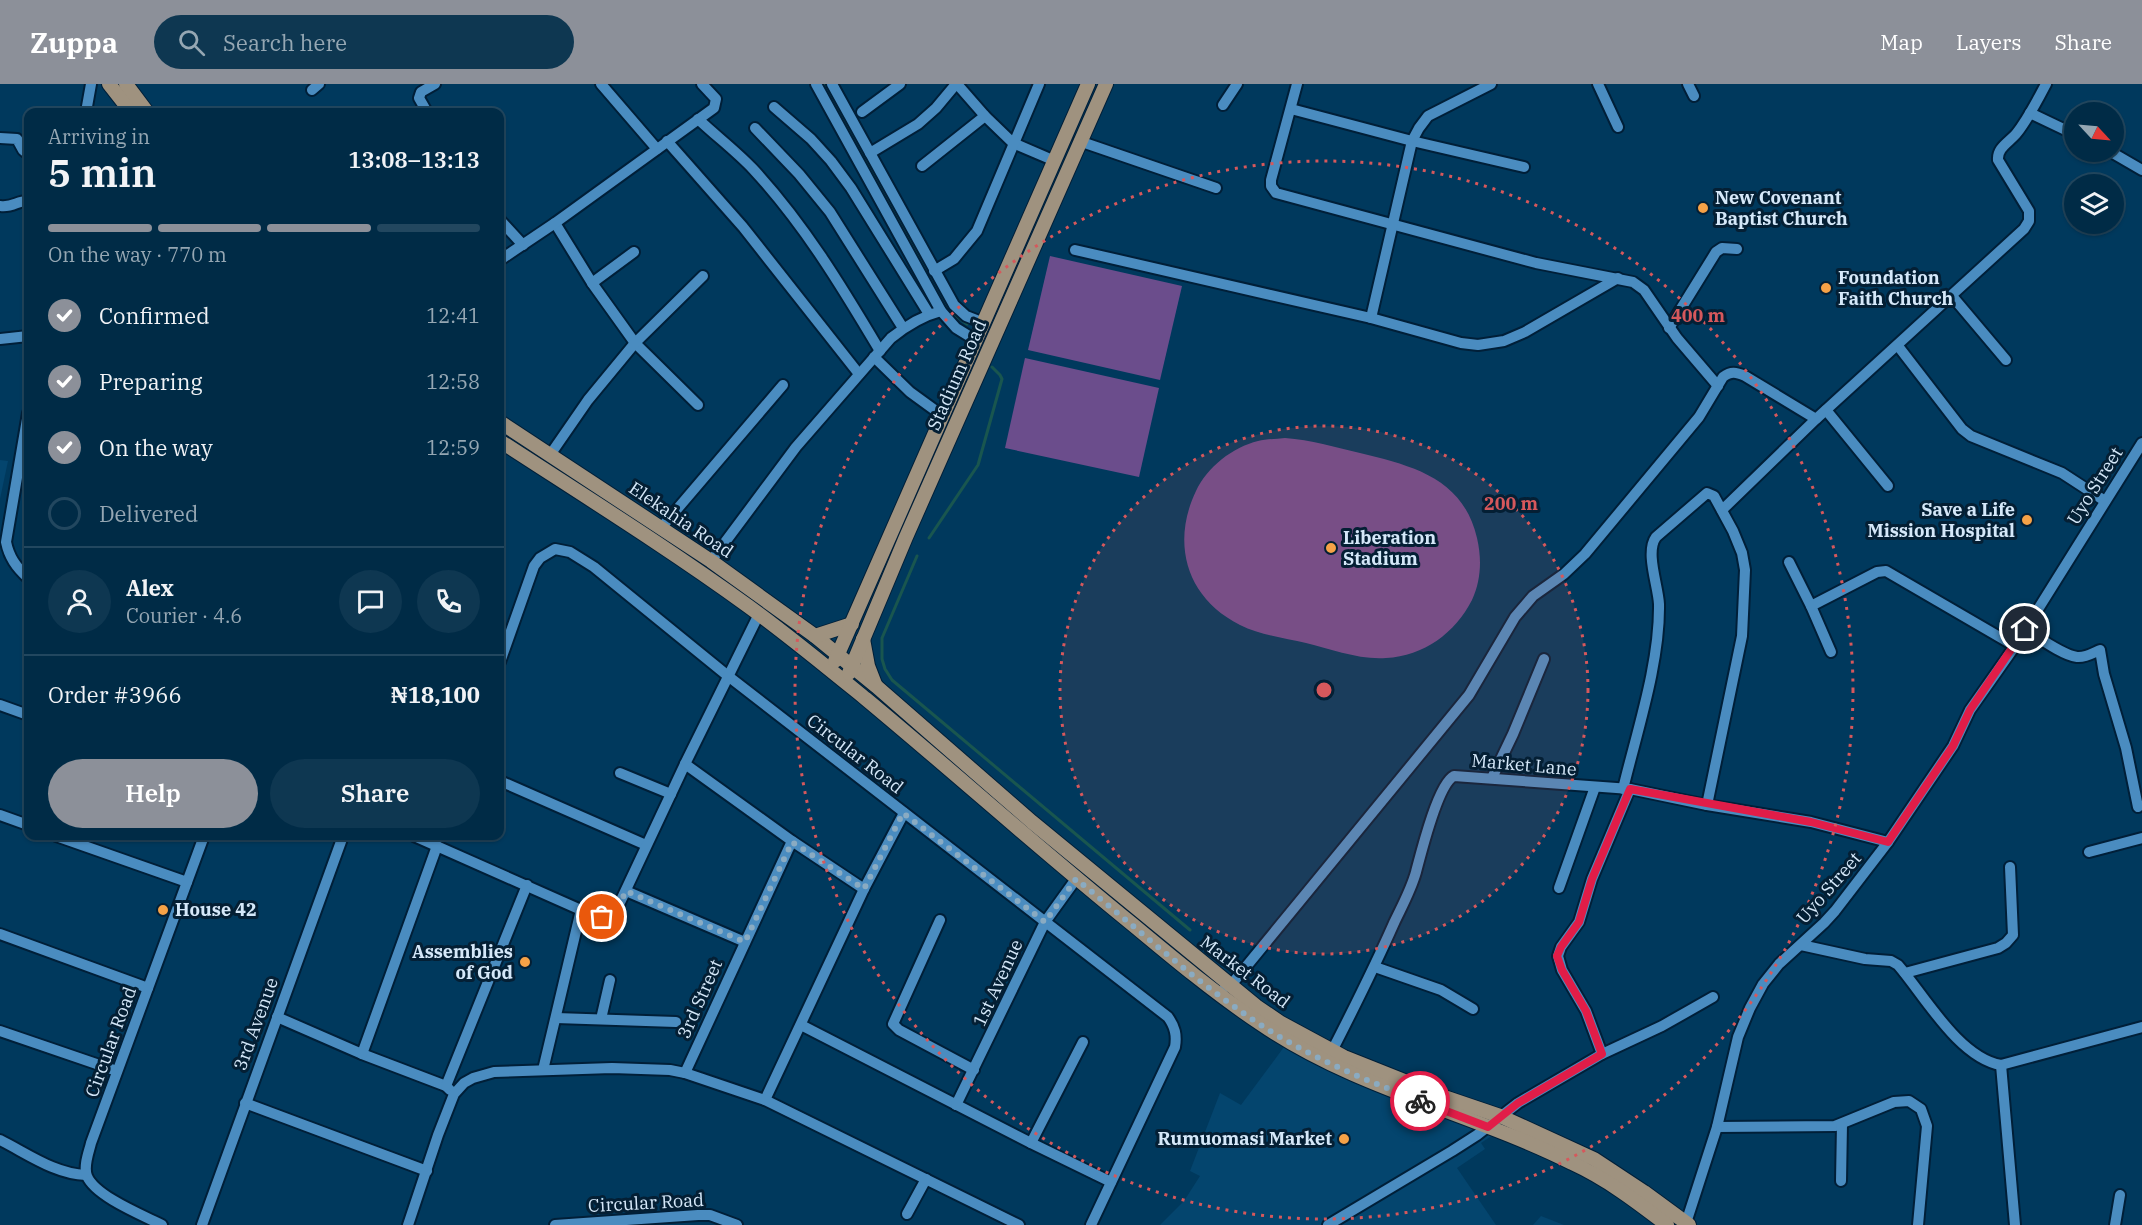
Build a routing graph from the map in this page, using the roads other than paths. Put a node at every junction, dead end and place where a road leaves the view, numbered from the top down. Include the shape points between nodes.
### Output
1 (91, 84) edge
2 (109, 84) edge
3 (126, 84) edge
4 (435, 84) edge
5 (601, 84) edge
6 (702, 84) edge
7 (816, 84) edge
8 (832, 84) edge
9 (900, 84) edge
10 (956, 84) edge
11 (1039, 84) edge
12 (1088, 84) edge
13 (1106, 84) edge
14 (1237, 84) edge
15 (1297, 84) edge
16 (1598, 84) edge
17 (1688, 84) edge
18 (2046, 84) edge
19 (1487, 85) edge
20 (1694, 96) dead end
21 (1223, 105) dead end
22 (774, 107) dead end
23 (87, 108) edge
24 (127, 108) edge
25 (144, 108) edge
26 (425, 108) edge
27 (1291, 109) junction
28 (862, 112) dead end
29 (2030, 113) junction
30 (985, 116) junction
31 (698, 119) junction
32 (1618, 127) dead end
33 (755, 128) dead end
34 (2064, 129) edge
35 (0, 138) edge
36 (668, 141) junction
37 (1079, 141) junction
38 (1412, 141) junction
39 (1013, 143) junction
40 (657, 149) junction
41 (24, 151) edge
42 (870, 153) junction
43 (1056, 160) junction
44 (2124, 160) edge
45 (922, 166) dead end
46 (1524, 167) dead end
47 (2142, 170) edge
48 (1216, 188) dead end
49 (24, 201) edge
50 (0, 206) edge
51 (555, 223) junction
52 (504, 224) edge
53 (1394, 226) junction
54 (523, 245) junction
55 (1737, 249) dead end
56 (1075, 250) dead end
57 (634, 252) dead end
58 (504, 257) edge
59 (934, 272) junction
60 (703, 276) dead end
61 (1618, 278) junction
62 (592, 283) junction
63 (1952, 296) junction
64 (935, 312) junction
65 (1371, 318) junction
66 (984, 323) junction
67 (903, 328) junction
68 (1669, 328) junction
69 (24, 336) edge
70 (0, 339) edge
71 (976, 341) junction
72 (635, 343) junction
73 (1898, 346) junction
74 (877, 354) junction
75 (2006, 360) dead end
76 (859, 374) junction
77 (783, 385) dead end
78 (1718, 386) junction
79 (698, 405) dead end
80 (1826, 410) junction
81 (943, 416) junction
82 (1816, 419) junction
83 (504, 425) edge
84 (24, 436) edge
85 (2142, 442) edge
86 (504, 444) edge
87 (550, 455) junction
88 (1888, 486) dead end
89 (2105, 501) junction
90 (1722, 510) junction
91 (661, 528) junction
92 (711, 561) junction
93 (1789, 562) dead end
94 (24, 574) edge
95 (1811, 606) junction
96 (759, 614) junction
97 (852, 624) junction
98 (2025, 629) junction
99 (815, 636) junction
100 (863, 638) junction
101 (2015, 646) junction
102 (504, 651) edge
103 (1831, 652) dead end
104 (838, 654) junction
105 (1544, 659) dead end
106 (852, 666) junction
107 (831, 671) junction
108 (728, 676) junction
109 (844, 682) junction
110 (876, 686) junction
111 (0, 705) edge
112 (24, 714) edge
113 (685, 764) junction
114 (620, 772) dead end
115 (1492, 778) junction
116 (504, 783) edge
117 (1595, 787) junction
118 (1627, 789) junction
119 (671, 794) junction
120 (1707, 805) junction
121 (2138, 807) dead end
122 (903, 813) junction
123 (0, 815) edge
124 (24, 824) edge
125 (2142, 838) edge
126 (67, 840) edge
127 (203, 840) edge
128 (342, 840) edge
129 (423, 840) edge
130 (792, 842) junction
131 (1888, 842) junction
132 (646, 845) junction
133 (437, 846) junction
134 (2089, 852) dead end
135 (2010, 867) dead end
136 (1076, 879) junction
137 (187, 882) junction
138 (527, 885) junction
139 (1559, 888) dead end
140 (864, 889) junction
141 (626, 891) junction
142 (581, 910) junction
143 (940, 920) dead end
144 (1045, 922) junction
145 (0, 934) edge
146 (745, 942) junction
147 (1801, 945) junction
148 (1375, 967) junction
149 (1905, 974) junction
150 (610, 980) dead end
151 (1231, 985) junction
152 (148, 988) junction
153 (1212, 989) junction
154 (1713, 997) dead end
155 (1473, 1009) dead end
156 (276, 1017) junction
157 (556, 1018) junction
158 (601, 1019) junction
159 (676, 1022) dead end
160 (801, 1025) junction
161 (2142, 1027) edge
162 (0, 1031) edge
163 (1083, 1042) dead end
164 (1332, 1051) junction
165 (362, 1054) junction
166 (1602, 1054) junction
167 (2001, 1065) junction
168 (974, 1070) junction
169 (117, 1071) junction
170 (543, 1071) junction
171 (685, 1073) junction
172 (446, 1086) junction
173 (454, 1094) junction
174 (765, 1100) junction
175 (245, 1103) junction
176 (956, 1105) junction
177 (1500, 1116) junction
178 (1842, 1124) junction
179 (1488, 1127) junction
180 (1717, 1127) junction
181 (0, 1140) edge
182 (1031, 1143) junction
183 (427, 1171) junction
184 (86, 1175) junction
185 (926, 1179) junction
186 (1841, 1181) dead end
187 (1111, 1182) junction
188 (2120, 1195) dead end
189 (908, 1214) dead end
190 (1688, 1224) edge
191 (162, 1225) edge
192 (202, 1225) edge
193 (408, 1225) edge
194 (555, 1225) edge
195 (737, 1225) edge
196 (1019, 1225) edge
197 (1091, 1225) edge
198 (1328, 1225) edge
199 (1667, 1225) edge
200 (1918, 1225) edge
201 (2015, 1225) edge
202 (2115, 1225) edge

1 - 23 street
2 - 24 main road
3 - 25 main road
4 - 26 street via 421,92 419,98
5 - 40 street
6 - 31 street via 716,104
7 - 64 street
8 - 42 street
9 - 28 street
10 - 30 street
10 - 42 street via 918,124
11 - 39 street
12 - 43 main road, Stadium Road
13 - 37 main road, Stadium Road
14 - 21 street
15 - 27 street
16 - 32 street
17 - 20 street
18 - 29 street
19 - 38 street via 1428,116
22 - 64 street via 811,139 845,179
27 - 38 street
27 - 53 street via 1271,180 1273,190
29 - 34 street
29 - 63 street via 1997,155 2029,211 2029,221
30 - 39 street
30 - 45 street
31 - 36 street
31 - 74 street via 752,168 789,212 824,259
33 - 67 street via 830,212
35 - 41 street via 17,139
36 - 40 street
36 - 76 street via 743,227
37 - 48 street
37 - 100 main road, Stadium Road
38 - 46 street
38 - 53 street
39 - 43 street
39 - 59 street via 977,231 954,259
40 - 51 street
42 - 59 street
43 - 66 main road, Stadium Road
44 - 47 street
49 - 50 street via 12,207
51 - 54 street
51 - 62 street
52 - 54 street
53 - 61 street via 1536,263
53 - 65 street
54 - 58 street
55 - 68 street via 1722,248 1716,252
56 - 65 street
57 - 62 street
59 - 66 street via 958,311
60 - 72 street
61 - 65 street via 1525,332 1491,344 1461,343
61 - 68 street via 1640,286
62 - 72 street
63 - 73 street
63 - 75 street
64 - 67 street
64 - 71 street
66 - 71 main road, Stadium Road
67 - 74 street
68 - 78 street
69 - 70 street
71 - 81 main road, Stadium Road
72 - 79 street
72 - 87 street via 588,399
73 - 80 street
73 - 89 street via 1971,436 2062,474
74 - 76 street
74 - 81 street via 925,405
76 - 92 street via 796,447
77 - 91 street
78 - 82 street via 1728,373 1736,372
78 - 151 street via 1699,417 1585,554 1533,596 1515,617 1469,695
80 - 82 street
80 - 88 street
81 - 97 main road, Stadium Road
82 - 90 street
83 - 87 main road, Elekahia Road
84 - 94 street via 6,542 14,563
85 - 89 street, Uyo Street
86 - 96 main road, Elekahia Road
87 - 91 main road, Elekahia Road
89 - 98 street, Uyo Street
90 - 118 street via 1707,492 1653,541 1659,603 1655,647
90 - 120 street via 1742,553 1745,593 1742,636
91 - 92 main road, Elekahia Road
92 - 99 main road, Elekahia Road
93 - 95 street
95 - 101 street via 1882,570
95 - 103 street
96 - 107 main road, Elekahia Road
96 - 108 street
97 - 99 main road
97 - 104 main road, Stadium Road
98 - 101 street, Uyo Street
98 - 121 street via 2070,655 2086,656 2100,650
99 - 104 main road, Elekahia Road
100 - 106 main road, Stadium Road
100 - 110 main road
101 - 131 street, Uyo Street
102 - 108 street, Circular Road via 534,566 555,549 585,561
104 - 106 main road, Market Road
104 - 107 main road, Stadium Road
105 - 115 street
106 - 109 main road, Stadium Road
106 - 110 main road, Market Road
107 - 109 main road, Market Road
108 - 113 street
108 - 122 street, Circular Road
109 - 136 main road, Market Road
110 - 151 main road, Market Road via 1041,830
111 - 112 street
113 - 119 street
113 - 130 street
114 - 119 street
115 - 117 street, Market Lane
115 - 148 street, Market Lane via 1454,776 1448,780 1433,814 1414,880
116 - 132 street
117 - 118 street, Market Lane
117 - 139 street
118 - 120 street, Market Lane
118 - 166 street via 1579,922 1557,956 1586,1011
119 - 132 street
120 - 131 street, Market Lane via 1811,822
122 - 140 street
122 - 144 street, Circular Road
123 - 124 street
125 - 134 street
126 - 137 street
127 - 137 street, Circular Road
128 - 156 street, 3rd Avenue
129 - 133 street
130 - 140 street
130 - 146 street, 3rd Street
131 - 147 street, Uyo Street via 1835,911
132 - 141 street
133 - 138 street
133 - 165 street
135 - 149 street via 2013,935 2006,943
136 - 144 street, 1st Avenue
136 - 153 main road, Market Road
137 - 152 street, Circular Road
138 - 142 street
138 - 172 street
140 - 160 street
141 - 142 street via 619,908 610,916
141 - 146 street
142 - 157 street
143 - 168 street via 893,1024
144 - 168 street, 1st Avenue
144 - 187 street, Circular Road via 1168,1017 1174,1028 1174,1047
145 - 152 street
146 - 171 street, 3rd Street
147 - 149 street via 1891,961
147 - 180 street, Uyo Street via 1779,964 1750,1008 1738,1037
148 - 155 street via 1441,990
148 - 164 street, Market Lane
149 - 167 street via 1967,1048 1990,1064
150 - 158 street
151 - 153 street
151 - 164 main road, Market Road via 1281,1023
152 - 169 street, Circular Road
153 - 179 main road, Market Road via 1274,1033 1324,1062
154 - 166 street
156 - 165 street
156 - 175 street, 3rd Avenue
157 - 158 street
157 - 170 street
158 - 159 street
160 - 174 street
160 - 176 street
161 - 167 street
162 - 169 street
163 - 182 street
164 - 177 main road, Market Road
165 - 172 street
166 - 177 street
167 - 201 street
168 - 176 street, 1st Avenue
169 - 184 street, Circular Road via 91,1143
170 - 171 street via 621,1068
170 - 173 street via 481,1075 464,1083
171 - 174 street
172 - 173 street
173 - 183 street
174 - 185 street
175 - 183 street
175 - 192 street, 3rd Avenue
176 - 182 street
177 - 179 street
177 - 190 main road, Market Road via 1594,1159
178 - 180 street via 1822,1128
178 - 186 street
178 - 200 street via 1903,1100 1921,1109 1927,1126
179 - 198 street
179 - 199 main road, Market Road via 1594,1174
180 - 190 street, Uyo Street
181 - 184 street via 59,1171
182 - 187 street
183 - 193 street
184 - 191 street via 104,1194
185 - 189 street
185 - 196 street
187 - 197 street, Circular Road
188 - 202 street
194 - 195 street, Circular Road via 698,1215

